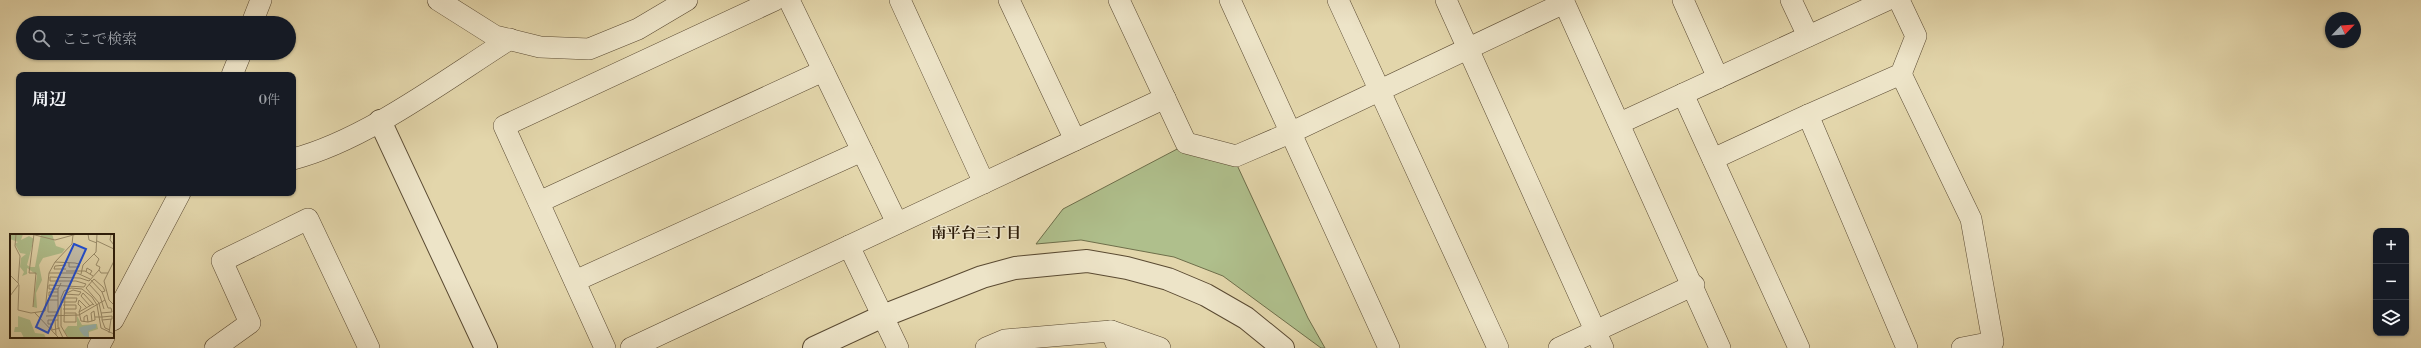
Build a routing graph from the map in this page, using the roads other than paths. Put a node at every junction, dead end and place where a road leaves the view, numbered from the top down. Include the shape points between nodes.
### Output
1 (260, 0) edge
2 (438, 0) edge
3 (687, 0) edge
4 (775, 0) edge
5 (789, 0) edge
6 (900, 0) edge
7 (1009, 0) edge
8 (1119, 0) edge
9 (1230, 0) edge
10 (1338, 0) edge
11 (1446, 0) edge
12 (1683, 0) edge
13 (1791, 0) edge
14 (1887, 0) edge
15 (1899, 0) edge
16 (1564, 2) edge
17 (254, 16) edge
18 (1808, 36) junction
19 (510, 39) junction
20 (1469, 48) junction
21 (238, 60) edge
22 (823, 71) junction
23 (233, 72) edge
24 (1901, 74) junction
25 (1718, 78) junction
26 (1380, 90) junction
27 (1682, 94) junction
28 (1165, 98) junction
29 (1808, 115) junction
30 (380, 121) junction
31 (1620, 123) junction
32 (1292, 132) junction
33 (1074, 140) junction
34 (862, 151) junction
35 (296, 158) edge
36 (1713, 159) junction
37 (984, 183) junction
38 (178, 196) edge
39 (539, 202) junction
40 (897, 223) junction
41 (849, 246) junction
42 (575, 281) junction
43 (1694, 285) junction
44 (883, 316) junction
45 (114, 318) edge
46 (103, 338) edge
47 (1600, 339) edge
48 (1115, 340) edge
49 (1007, 344) edge
50 (98, 348) edge
51 (215, 348) edge
52 (369, 348) edge
53 (486, 348) edge
54 (605, 348) edge
55 (631, 348) edge
56 (814, 348) edge
57 (898, 348) edge
58 (986, 348) edge
59 (1160, 348) edge
60 (1283, 348) edge
61 (1388, 348) edge
62 (1498, 348) edge
63 (1559, 348) edge
64 (1720, 348) edge
65 (1799, 348) edge
66 (1907, 348) edge
67 (1962, 348) edge

1 - 17 street
2 - 19 street via 495,36
3 - 19 street via 638,29 589,49 540,47
4 - 39 street via 504,126
5 - 22 street
6 - 37 street
7 - 33 street
8 - 28 street
9 - 32 street
10 - 26 street
11 - 20 street
12 - 25 street
13 - 18 street
14 - 18 street
15 - 24 street via 1916,36
16 - 20 street
16 - 31 street
18 - 25 street
19 - 30 street
20 - 26 street
20 - 47 street
21 - 23 street
22 - 34 street
22 - 39 street
24 - 29 street
24 - 67 street via 1970,220 1993,342
25 - 27 street
26 - 32 street
26 - 62 street
27 - 31 street
27 - 36 street
28 - 32 street via 1186,143 1236,156
28 - 33 street
29 - 36 street
29 - 66 street
30 - 35 street via 320,152
30 - 53 street
31 - 43 street
32 - 61 street
33 - 37 street
34 - 40 street
34 - 42 street
36 - 65 street
37 - 40 street
38 - 45 street
39 - 42 street
40 - 41 street
41 - 44 street
41 - 55 street
42 - 54 street
43 - 47 street
43 - 64 street
44 - 56 street
44 - 57 street
44 - 60 street via 982,277 1015,268 1087,261 1168,279 1206,295 1246,318
46 - 50 street
47 - 63 street
48 - 49 street
48 - 59 street
49 - 58 street
51 - 52 street via 250,323 222,261 308,219

